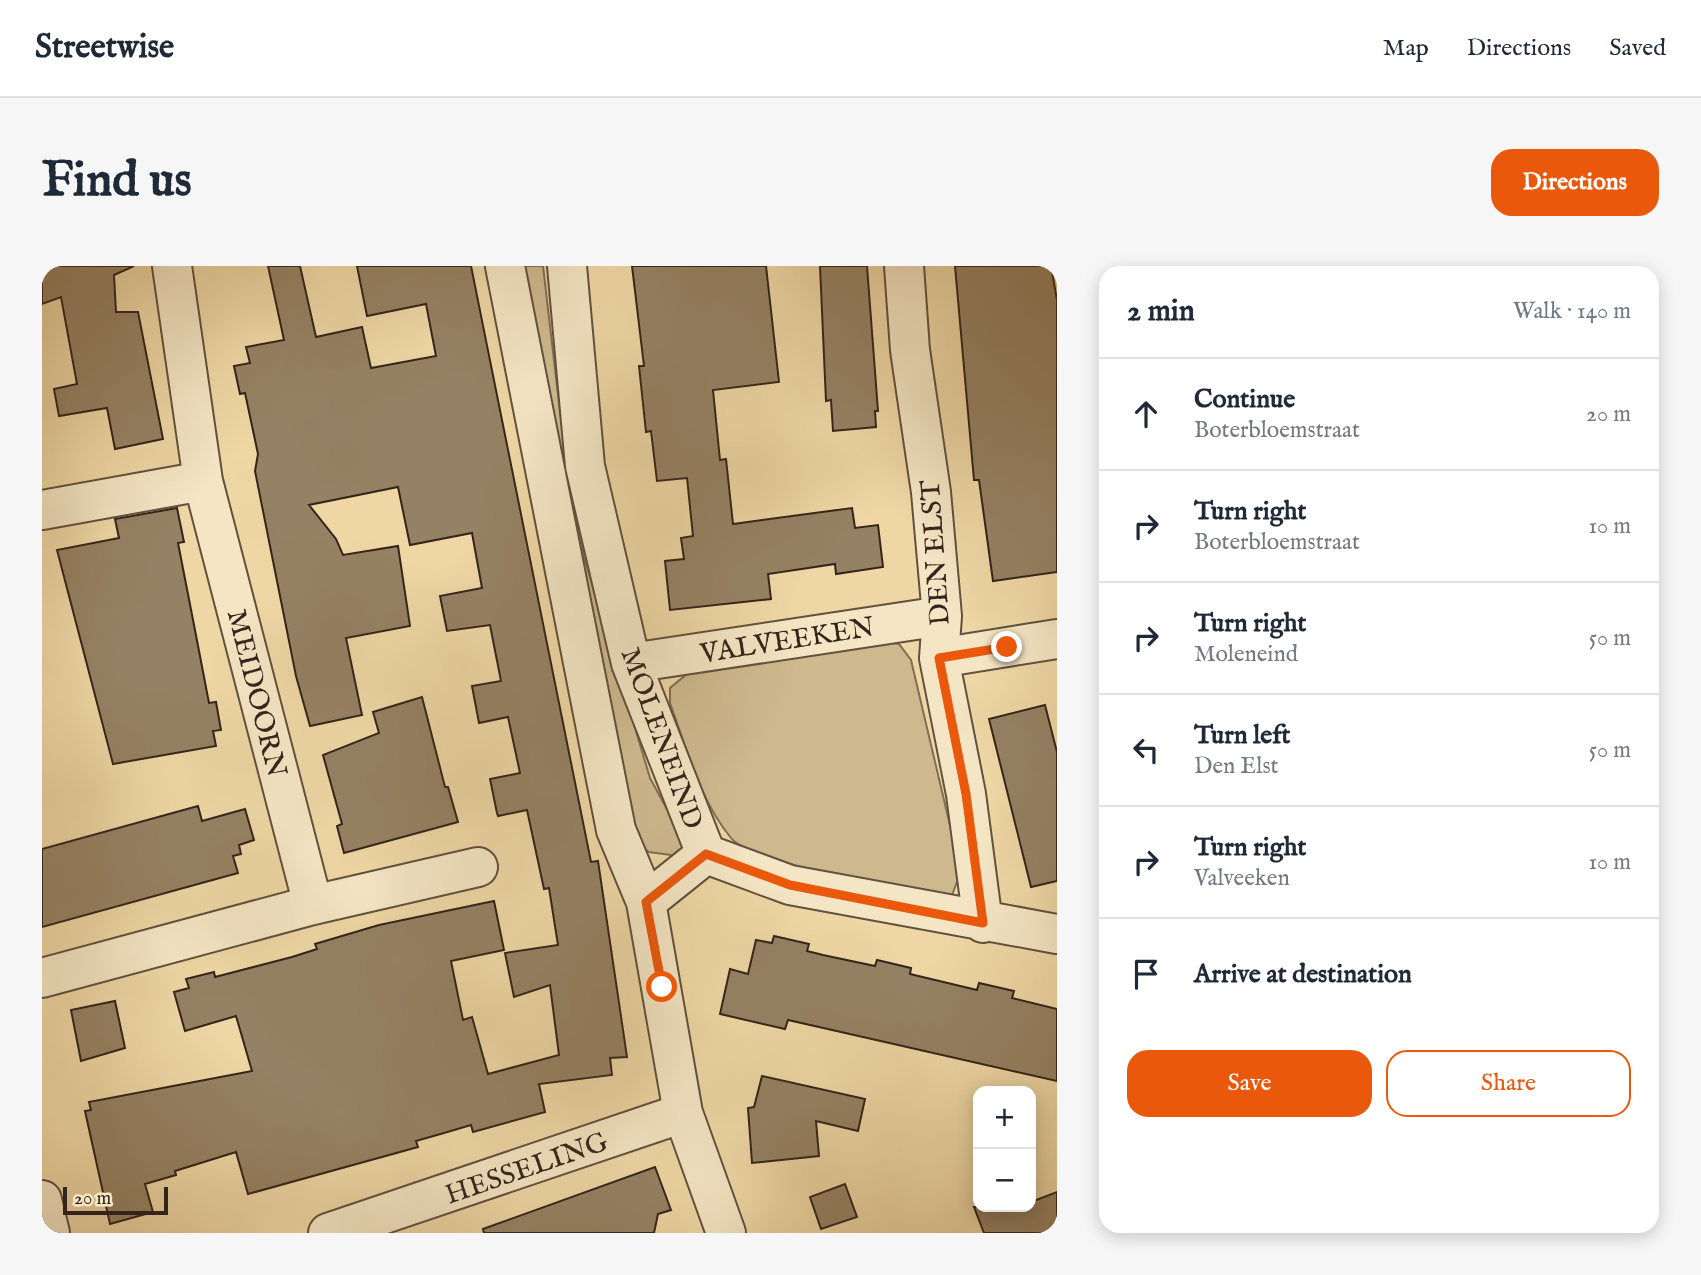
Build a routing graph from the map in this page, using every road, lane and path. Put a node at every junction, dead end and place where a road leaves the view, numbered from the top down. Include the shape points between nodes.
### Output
1 (172, 266) edge
2 (505, 266) edge
3 (567, 266) edge
4 (904, 266) edge
5 (203, 481) junction
6 (42, 510) edge
7 (942, 616) junction
8 (1057, 639) edge
9 (939, 658) junction
10 (631, 663) junction
11 (706, 854) junction
12 (478, 867) dead end
13 (646, 902) junction
14 (313, 905) junction
15 (983, 923) junction
16 (1057, 934) edge
17 (42, 978) edge
18 (683, 1112) junction
19 (42, 1200) edge
20 (383, 1226) edge
21 (50, 1233) edge
22 (328, 1233) edge
23 (726, 1233) edge

1 - 5 street, MEIDOORN
2 - 13 street, MOLENEIND via 616,830
3 - 10 street, MOLENEIND via 585,466
4 - 7 street, DEN ELST
5 - 6 street
5 - 14 street, MEIDOORN
7 - 9 street, DEN ELST
7 - 10 street, VALVEEKEN
8 - 9 street
9 - 15 street, DEN ELST via 966,794
10 - 11 street, MOLENEIND
11 - 13 street
11 - 15 street, MOLENEIND via 790,885
12 - 14 street
13 - 18 street, MOLENEIND
14 - 17 street
15 - 16 street, MOLENEIND
18 - 20 street, HESSELING
18 - 23 street, MOLENEIND
19 - 21 street
20 - 22 street, HESSELING

